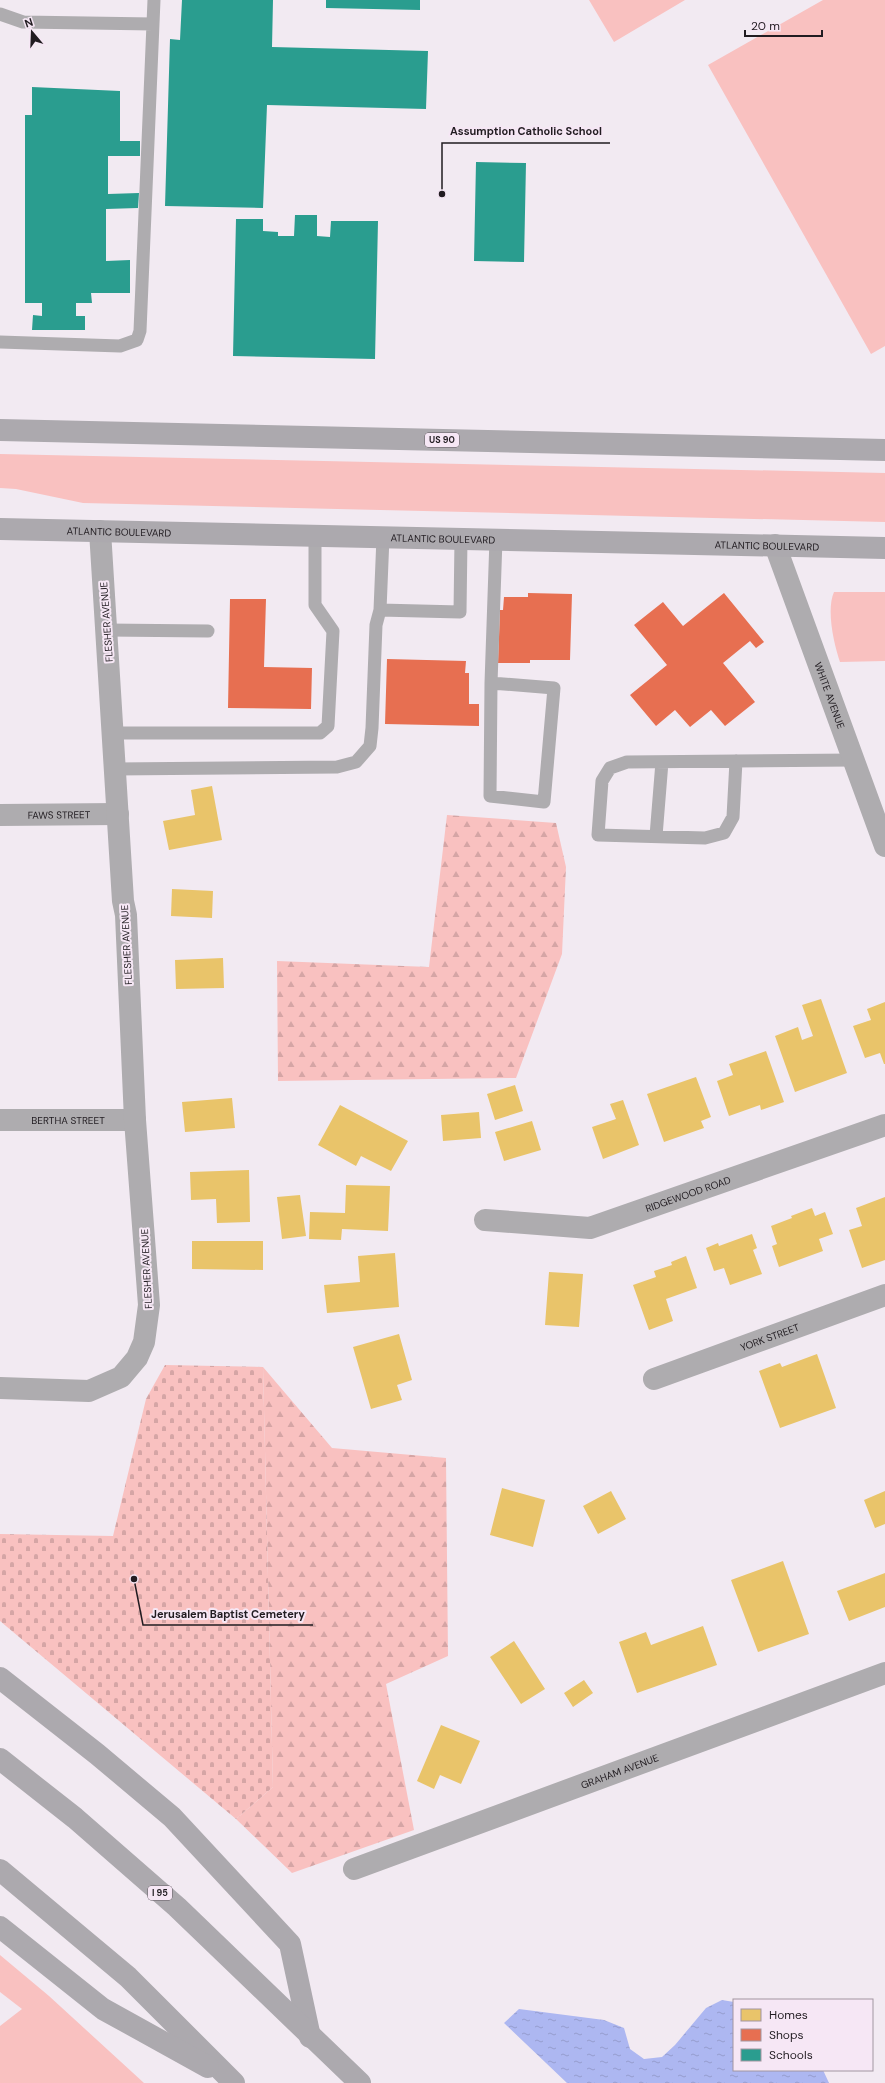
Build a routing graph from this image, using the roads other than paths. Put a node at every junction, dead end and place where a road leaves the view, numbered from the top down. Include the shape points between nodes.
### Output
1 (154, 0) edge
2 (0, 14) edge
3 (154, 24) junction
4 (0, 342) edge
5 (0, 430) edge
6 (885, 450) edge
7 (5, 528) edge
8 (100, 531) junction
9 (316, 536) junction
10 (383, 537) junction
11 (461, 539) junction
12 (496, 539) junction
13 (775, 545) junction
14 (885, 548) edge
15 (380, 610) junction
16 (106, 630) junction
17 (208, 631) dead end
18 (491, 683) junction
19 (113, 733) junction
20 (854, 760) junction
21 (736, 761) junction
22 (662, 762) junction
23 (115, 769) junction
24 (118, 814) junction
25 (0, 815) edge
26 (656, 836) junction
27 (885, 846) edge
28 (0, 1120) edge
29 (135, 1120) junction
30 (885, 1125) edge
31 (485, 1220) dead end
32 (885, 1295) edge
33 (654, 1379) dead end
34 (0, 1388) edge
35 (885, 1673) edge
36 (0, 1678) edge
37 (0, 1759) edge
38 (354, 1869) dead end
39 (0, 1870) edge
40 (0, 1927) edge
41 (310, 2037) junction
42 (232, 2081) edge
43 (360, 2083) edge

1 - 3 lane
2 - 3 lane via 23,22
3 - 4 lane via 140,331 136,340 120,346
5 - 6 highway, US 90
7 - 8 highway, ATLANTIC BOULEVARD
8 - 9 highway, ATLANTIC BOULEVARD
8 - 16 street, FLESHER AVENUE
9 - 10 highway, ATLANTIC BOULEVARD
9 - 19 lane via 315,605 333,630 328,726 320,733
10 - 11 highway, ATLANTIC BOULEVARD
10 - 15 lane
11 - 12 highway, ATLANTIC BOULEVARD
11 - 15 lane via 460,612
12 - 13 highway, ATLANTIC BOULEVARD
12 - 18 lane
13 - 14 highway, ATLANTIC BOULEVARD
13 - 20 street, WHITE AVENUE
15 - 23 lane via 376,625 370,746 356,762 337,767
16 - 17 lane
16 - 19 street, FLESHER AVENUE
18 - 18 lane via 554,688 544,802 490,796
19 - 23 street, FLESHER AVENUE
20 - 21 lane
20 - 27 street, WHITE AVENUE
21 - 22 lane
21 - 26 lane via 733,817 724,833 705,838
22 - 26 lane
22 - 26 lane via 627,762 610,768 602,781 598,835
23 - 24 street, FLESHER AVENUE
24 - 25 street, FAWS STREET
24 - 29 street, FLESHER AVENUE via 126,915
28 - 29 street, BERTHA STREET
29 - 34 street, FLESHER AVENUE via 149,1305 144,1342 137,1358 121,1377 89,1391
30 - 31 street, RIDGEWOOD ROAD via 590,1228
32 - 33 street, YORK STREET
35 - 38 street, GRAHAM AVENUE
36 - 41 highway via 97,1754 172,1818 290,1944
37 - 41 highway, I 95 via 75,1818 177,1907
39 - 42 highway via 128,1977
40 - 42 highway via 103,2009
41 - 43 highway, I 95

